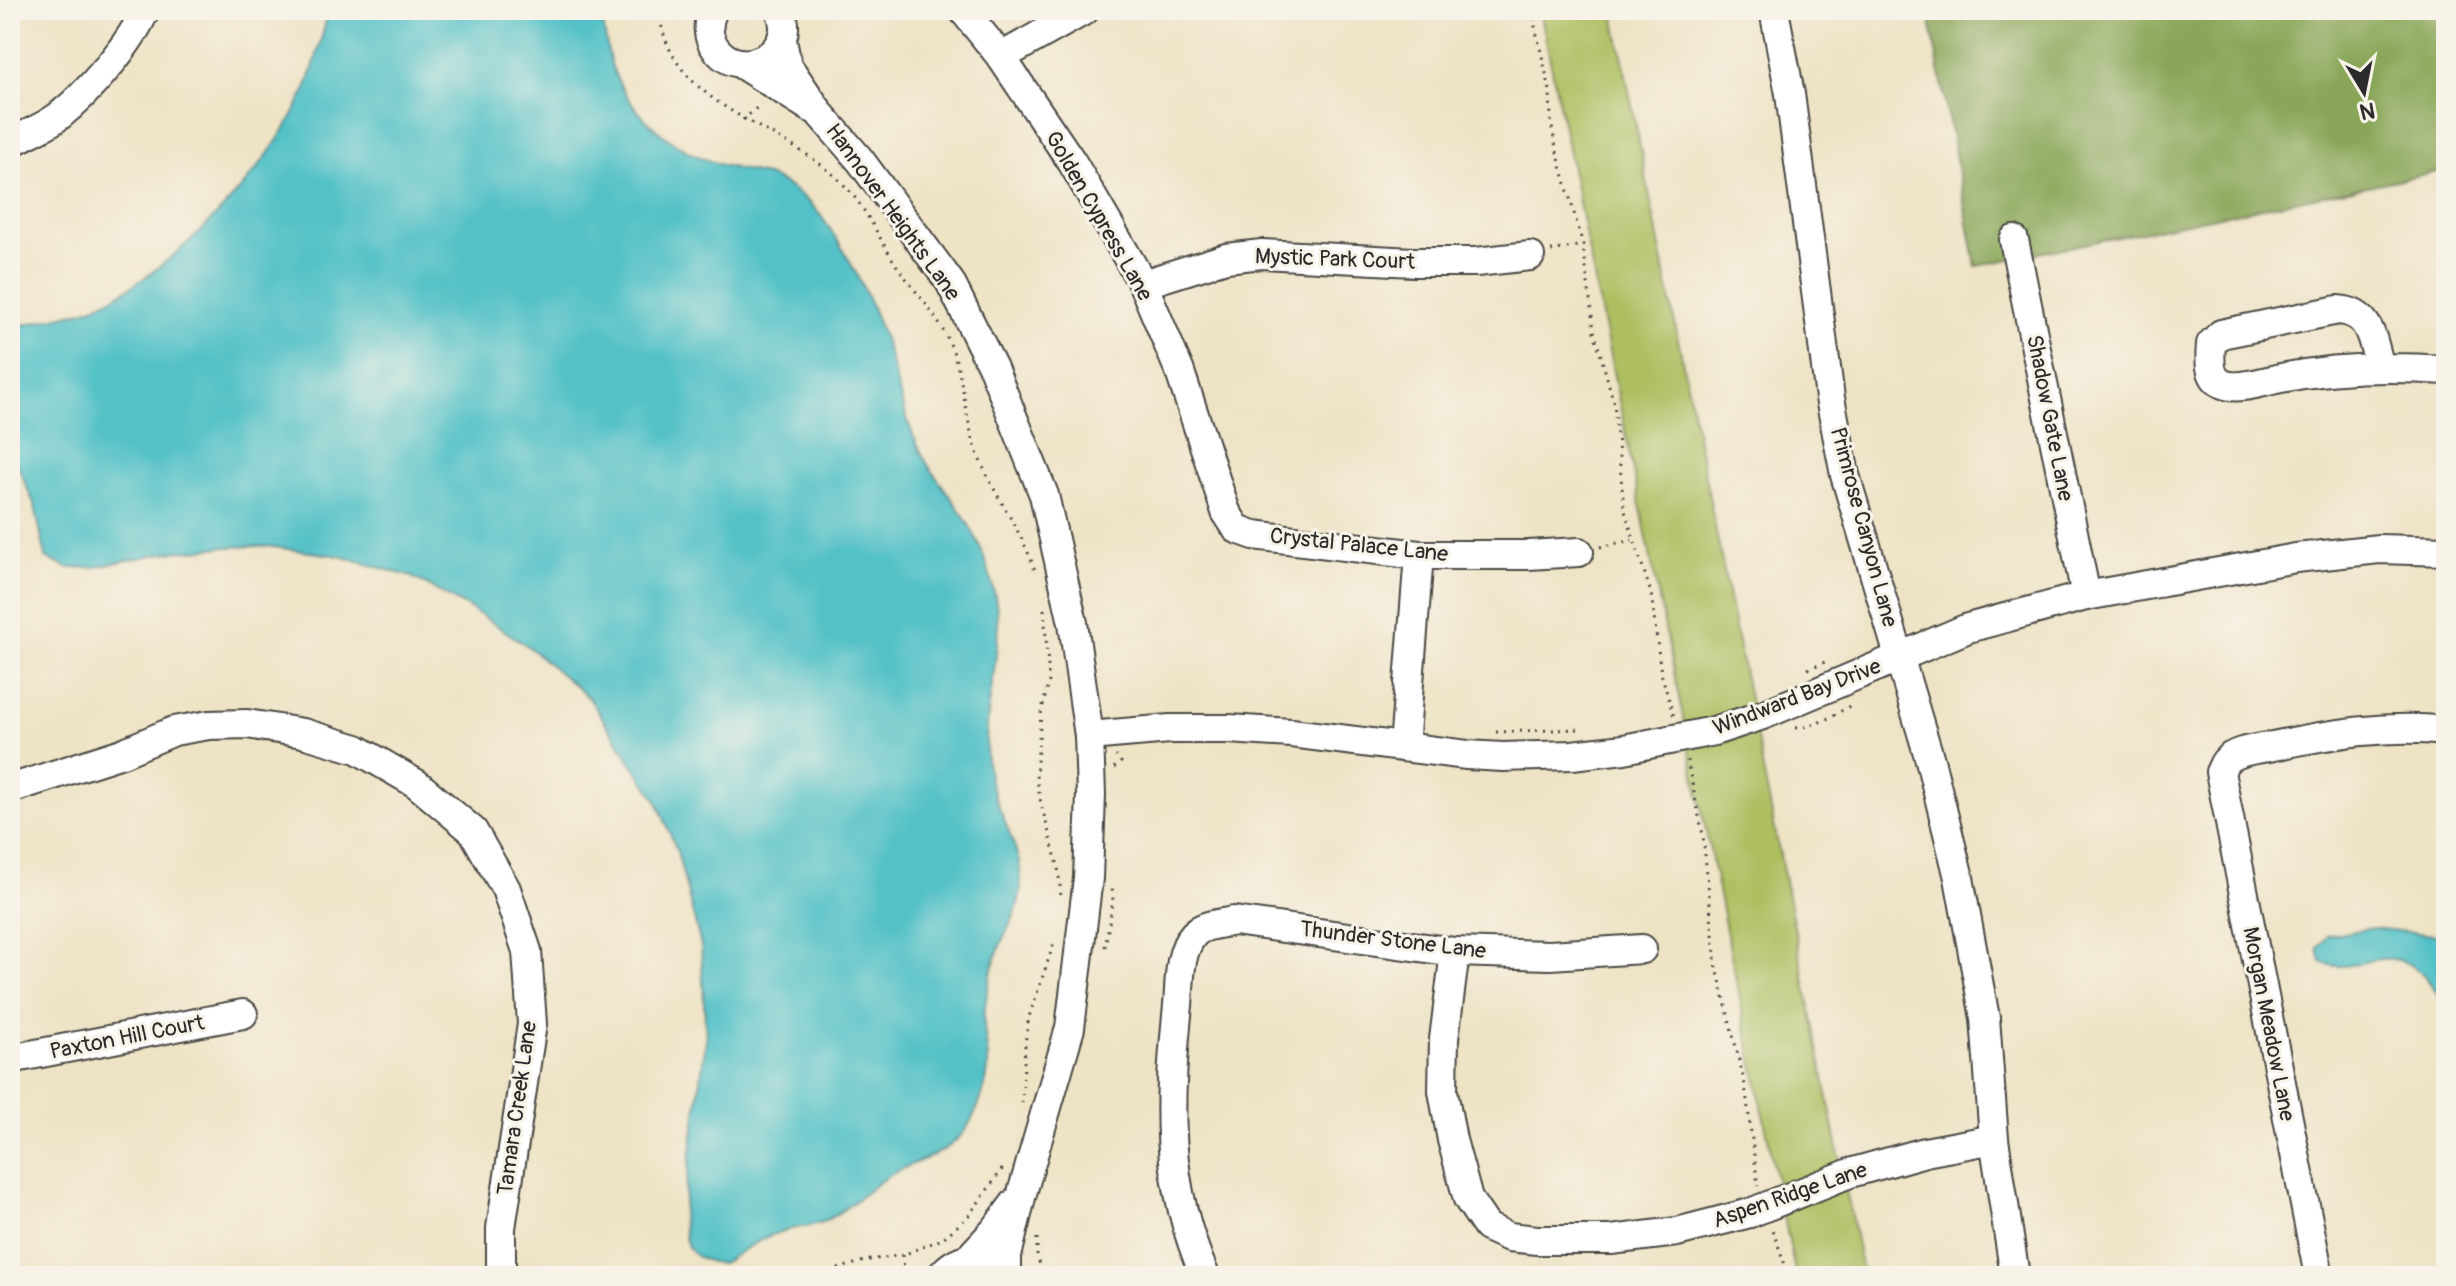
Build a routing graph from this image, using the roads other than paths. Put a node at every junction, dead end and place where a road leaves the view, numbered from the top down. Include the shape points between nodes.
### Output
1 (145, 10) edge
2 (963, 10) edge
3 (1085, 10) edge
4 (1774, 10) edge
5 (710, 12) edge
6 (785, 22) edge
7 (1001, 57) junction
8 (741, 64) junction
9 (821, 115) junction
10 (10, 143) edge
11 (2014, 240) dead end
12 (1530, 256) road end
13 (1143, 284) junction
14 (2380, 367) junction
15 (2446, 370) edge
16 (1237, 529) joint
17 (2446, 551) edge
18 (1579, 552) road end
19 (1419, 555) junction
20 (2086, 596) junction
21 (1900, 657) junction
22 (2446, 731) edge
23 (1089, 736) junction
24 (1404, 747) junction
25 (10, 789) edge
26 (1642, 949) dead end
27 (1455, 952) junction
28 (243, 1014) dead end
29 (10, 1059) edge
30 (1994, 1139) junction
31 (1022, 1193) junction
32 (910, 1265) edge
33 (952, 1267) edge
34 (1007, 1275) edge
35 (501, 1276) edge
36 (1205, 1276) edge
37 (2015, 1276) edge
38 (2319, 1276) edge

1 - 10 street via 95,83 58,118
2 - 7 street, Golden Cypress Lane
3 - 7 street
4 - 21 street, Primrose Canyon Lane via 1803,178 1833,414 1861,534
5 - 8 street, Hannover Heights Lane via 711,41 718,52
6 - 8 street, Hannover Heights Lane via 767,58
6 - 9 street, Hannover Heights Lane via 787,65
7 - 13 street, Golden Cypress Lane via 1072,162
8 - 9 street, Hannover Heights Lane
9 - 23 street, Hannover Heights Lane via 950,282 993,368 1044,495 1073,623
11 - 20 street, Shadow Gate Lane
12 - 13 street, Mystic Park Court via 1413,262 1262,254 1226,258
13 - 16 street, Golden Cypress Lane via 1180,372 1226,512
14 - 14 street via 2304,373 2232,387 2219,383 2212,373 2211,344 2221,334 2353,311 2363,319
14 - 15 street
16 - 19 street, Crystal Palace Lane
17 - 20 street, Windward Bay Drive via 2379,549 2296,558
18 - 19 street, Crystal Palace Lane
19 - 24 street
20 - 21 street, Windward Bay Drive via 1968,628
21 - 24 street, Windward Bay Drive via 1763,715 1669,741 1533,756
21 - 30 street, Primrose Canyon Lane via 1959,878 1985,1018
22 - 38 street, Morgan Meadow Lane via 2397,728 2311,738 2246,751 2226,760 2220,772
23 - 24 street, Windward Bay Drive via 1229,729
23 - 31 street, Hannover Heights Lane via 1088,878 1079,968 1070,1028
25 - 35 street, Tamara Creek Lane via 174,731 247,724 357,749 417,784 473,831 506,889 527,951 532,1024 501,1228
26 - 27 street, Thunder Stone Lane via 1550,955
27 - 30 street, Aspen Ridge Lane via 1443,1078 1452,1140 1468,1199 1487,1227 1509,1237 1611,1240 1677,1232 1750,1213 1850,1173
27 - 36 street, Thunder Stone Lane via 1234,921 1194,934 1183,956 1171,1102 1179,1203
28 - 29 street, Paxton Hill Court
30 - 37 street, Primrose Canyon Lane
31 - 33 street, Hannover Heights Lane via 995,1230
31 - 34 street, Hannover Heights Lane
32 - 33 street
33 - 34 street via 990,1261

